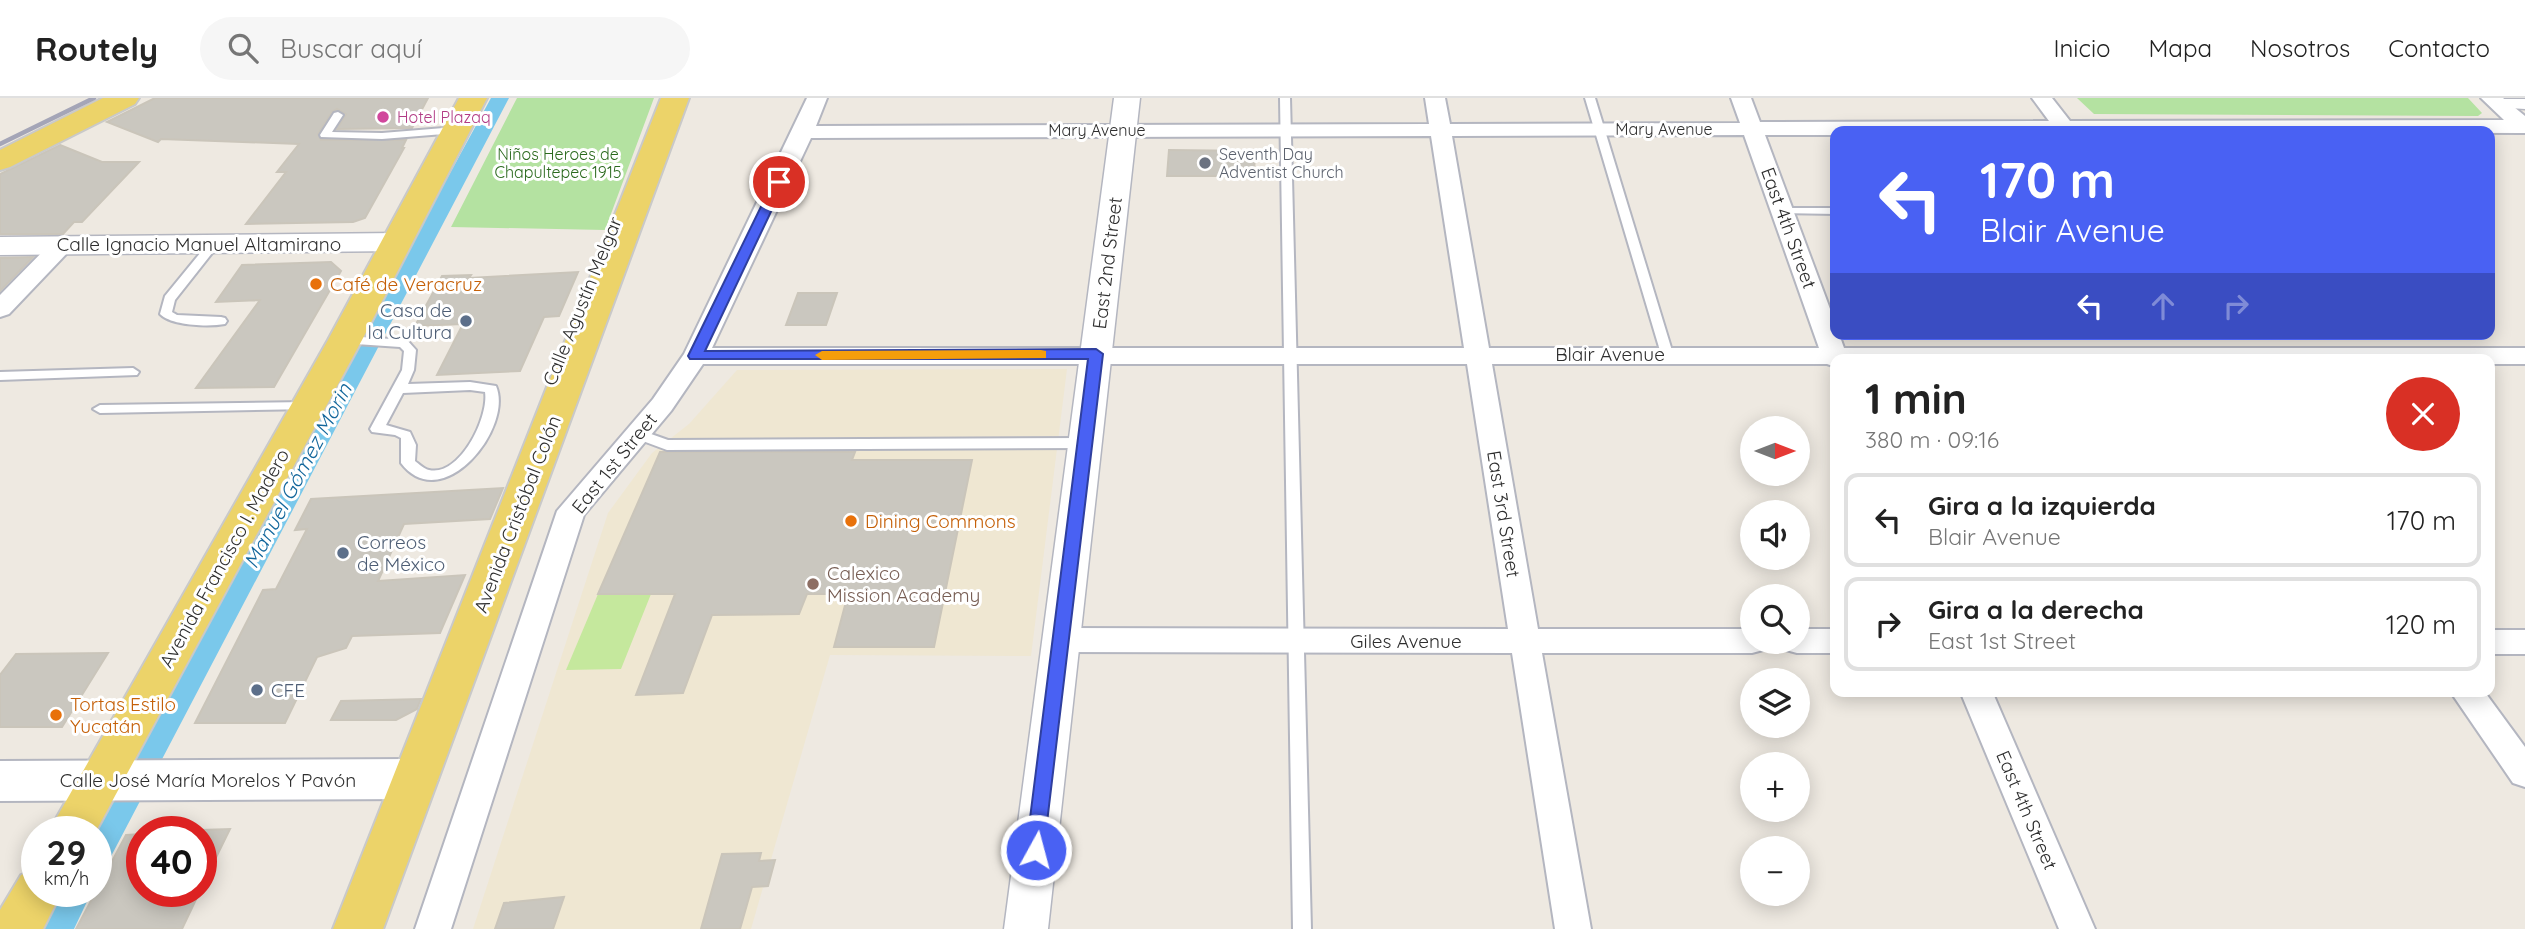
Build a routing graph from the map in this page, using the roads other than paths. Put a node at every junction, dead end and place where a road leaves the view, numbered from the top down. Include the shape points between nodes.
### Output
1 (68, 98) edge
2 (125, 98) edge
3 (473, 98) edge
4 (662, 98) edge
5 (676, 98) edge
6 (817, 98) edge
7 (1285, 98) edge
8 (1435, 98) edge
9 (1590, 98) edge
10 (1741, 98) edge
11 (2042, 98) edge
12 (2495, 101) edge
13 (2525, 104) edge
14 (338, 114) dead end
15 (1125, 114) edge
16 (23, 120) dead end
17 (2063, 126) edge
18 (2495, 127) edge
19 (2525, 127) edge
20 (1286, 129) junction
21 (1441, 129) junction
22 (1600, 129) junction
23 (456, 130) junction
24 (1754, 130) junction
25 (1830, 130) edge
26 (803, 132) junction
27 (0, 160) edge
28 (1783, 211) junction
29 (1830, 211) edge
30 (398, 242) junction
31 (214, 243) junction
32 (62, 245) junction
33 (0, 246) edge
34 (0, 309) edge
35 (221, 321) dead end
36 (345, 340) junction
37 (2217, 349) edge
38 (1096, 354) junction
39 (1291, 354) junction
40 (1479, 354) junction
41 (1667, 354) junction
42 (1834, 354) edge
43 (1944, 354) edge
44 (2437, 354) edge
45 (2495, 355) edge
46 (695, 356) junction
47 (1830, 356) edge
48 (2525, 356) edge
49 (132, 372) dead end
50 (0, 376) edge
51 (399, 389) junction
52 (308, 406) junction
53 (100, 409) dead end
54 (636, 435) junction
55 (1085, 443) junction
56 (474, 626) junction
57 (1061, 640) junction
58 (1297, 640) junction
59 (1524, 641) junction
60 (1740, 641) edge
61 (1810, 641) edge
62 (1830, 641) edge
63 (2495, 642) edge
64 (2525, 642) edge
65 (1979, 697) edge
66 (2470, 697) edge
67 (2525, 774) edge
68 (415, 779) junction
69 (0, 781) edge
70 (100, 781) junction
71 (80, 816) edge
72 (29, 907) edge
73 (16, 929) edge
74 (358, 929) edge
75 (433, 929) edge
76 (1026, 929) edge
77 (1302, 929) edge
78 (1573, 929) edge
79 (2077, 929) edge

1 - 16 main road
2 - 27 main road
3 - 23 main road, Avenida Francisco I. Madero
4 - 56 main road, Calle Agustín Melgar via 475,583
5 - 56 main road, Avenida Cristóbal Colón
6 - 26 street, East 1st Street
7 - 20 lane
8 - 21 street, East 3rd Street
9 - 22 lane
10 - 24 street, East 4th Street
11 - 17 street
12 - 13 street
12 - 19 street
14 - 23 lane via 325,135
15 - 20 street, Mary Avenue
15 - 26 street, Mary Avenue
15 - 38 street, East 2nd Street
18 - 19 street, Mary Avenue
20 - 21 street, Mary Avenue
20 - 39 lane
21 - 22 street, Mary Avenue
21 - 40 street, East 3rd Street
22 - 24 street, Mary Avenue
22 - 41 lane
23 - 30 main road, Avenida Francisco I. Madero
24 - 25 street, Mary Avenue
24 - 28 street, East 4th Street
26 - 46 street, East 1st Street
28 - 29 lane
28 - 42 street, East 4th Street
30 - 31 street, Calle Ignacio Manuel Altamirano
30 - 36 main road, Avenida Francisco I. Madero
31 - 32 street, Calle Ignacio Manuel Altamirano
31 - 35 lane via 169,299 166,314 175,319
32 - 33 street, Calle Ignacio Manuel Altamirano
32 - 34 street
36 - 51 lane via 403,343 410,349 408,370
36 - 52 main road, Avenida Francisco I. Madero
37 - 43 street, Blair Avenue
37 - 44 street, Blair Avenue
38 - 39 street, Blair Avenue
38 - 46 street, Blair Avenue
38 - 55 street, East 2nd Street
39 - 40 street, Blair Avenue
39 - 58 lane
40 - 41 street, Blair Avenue
40 - 59 street, East 3rd Street
41 - 47 street, Blair Avenue
45 - 48 street, Blair Avenue
46 - 54 street, East 1st Street
49 - 50 lane
51 - 51 lane via 491,388 495,395 492,410 459,467 439,475 415,471 408,463 411,442 407,435 400,430 377,429
52 - 53 lane
52 - 70 main road, Avenida Francisco I. Madero
54 - 55 lane via 667,445
54 - 75 street, East 1st Street via 571,511
55 - 57 street, East 2nd Street
56 - 68 main road, Avenida Cristóbal Colón
57 - 58 street, Giles Avenue
57 - 76 street, East 2nd Street
58 - 59 street, Giles Avenue
58 - 77 lane
59 - 60 street, Giles Avenue
59 - 78 street, East 3rd Street
61 - 62 street
63 - 64 street
65 - 79 street, East 4th Street
66 - 67 street
68 - 70 main road, Calle José María Morelos Y Pavón
68 - 74 main road, Avenida Cristóbal Colón
69 - 70 main road, Calle José María Morelos Y Pavón
70 - 71 main road, Avenida Francisco I. Madero
72 - 73 main road

